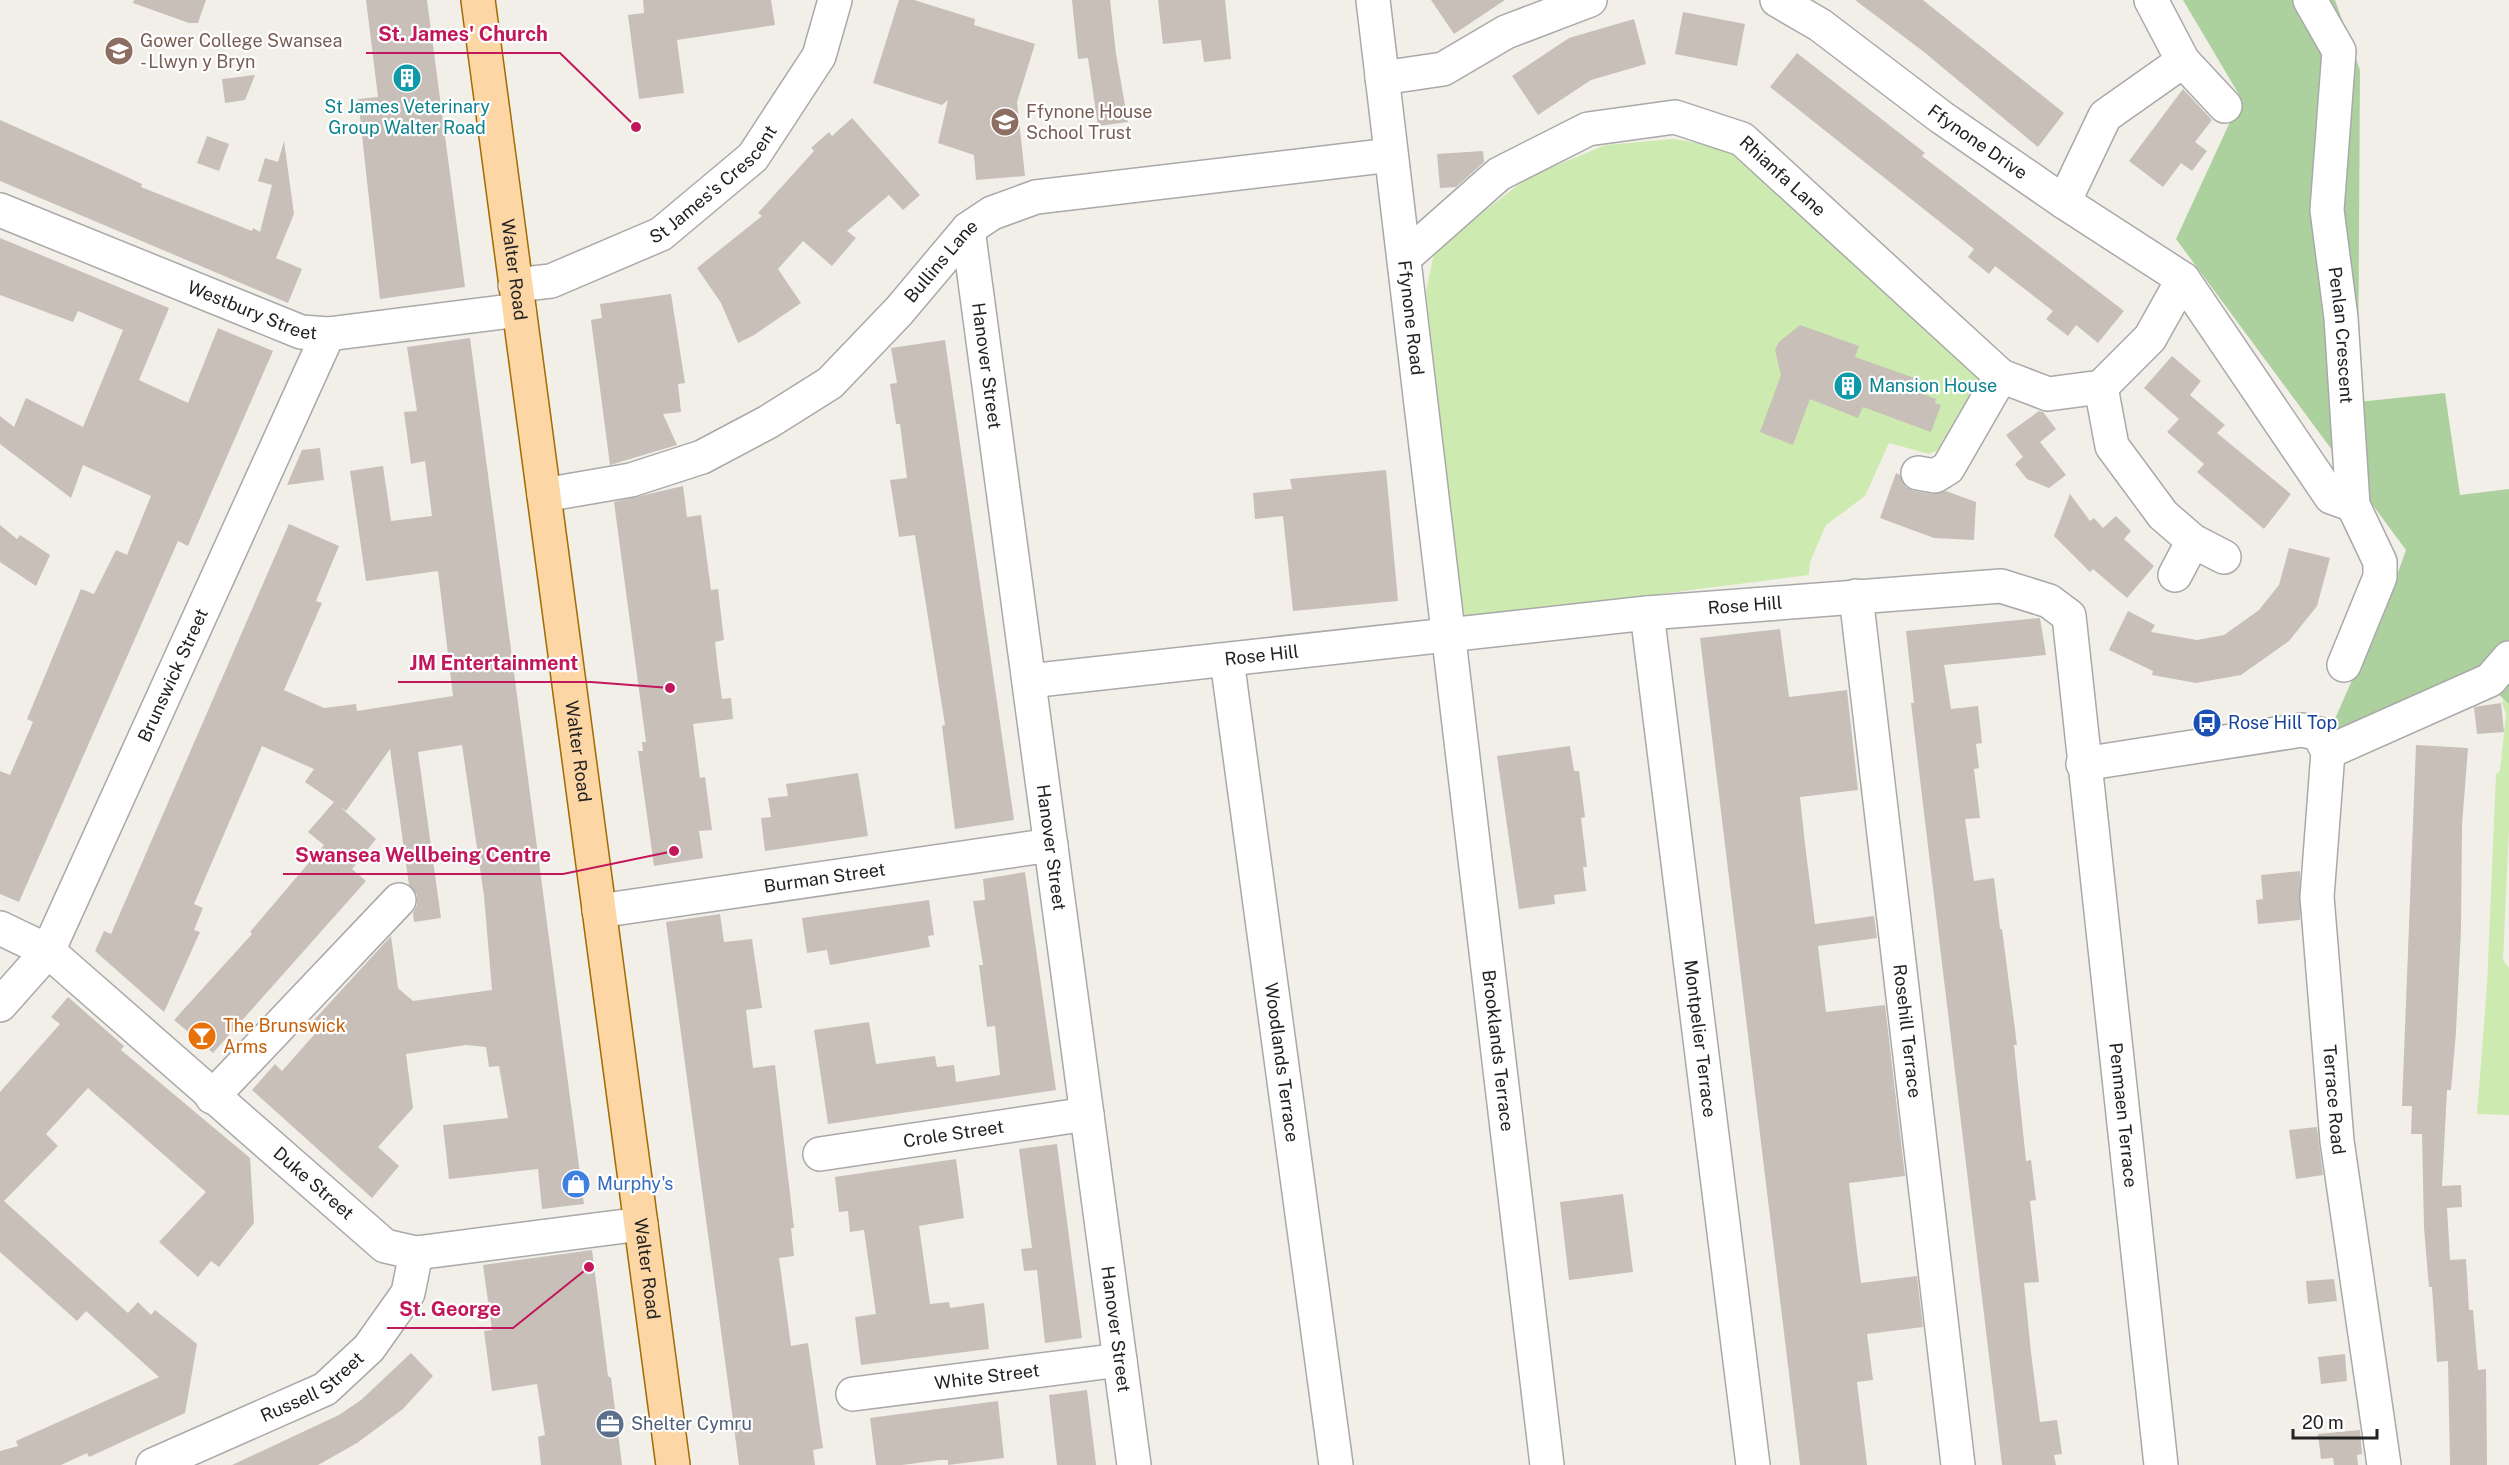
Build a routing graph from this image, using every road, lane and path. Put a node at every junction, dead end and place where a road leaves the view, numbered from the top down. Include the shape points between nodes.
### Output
1 (478, 0) edge
2 (835, 0) edge
3 (1373, 0) edge
4 (1590, 0) edge
5 (1777, 0) edge
6 (2151, 0) edge
7 (2310, 0) edge
8 (2183, 61) junction
9 (1382, 78) junction
10 (2225, 106) dead end
11 (1392, 155) junction
12 (2064, 202) junction
13 (0, 210) edge
14 (968, 229) junction
15 (1404, 258) junction
16 (2183, 279) junction
17 (517, 298) junction
18 (328, 334) junction
19 (2001, 376) junction
20 (2101, 387) junction
21 (1918, 473) dead end
22 (543, 495) junction
23 (2352, 505) junction
24 (2193, 542) junction
25 (2224, 557) dead end
26 (2175, 575) dead end
27 (1856, 596) junction
28 (1647, 613) junction
29 (1449, 634) junction
30 (2509, 658) edge
31 (1227, 660) junction
32 (2344, 665) dead end
33 (1029, 681) junction
34 (2323, 743) junction
35 (2083, 765) junction
36 (1051, 845) junction
37 (399, 900) dead end
38 (599, 911) junction
39 (0, 928) edge
40 (48, 951) junction
41 (0, 1005) edge
42 (212, 1097) junction
43 (1087, 1114) junction
44 (820, 1154) dead end
45 (640, 1224) junction
46 (416, 1253) junction
47 (1120, 1360) junction
48 (853, 1394) dead end
49 (153, 1465) edge
50 (673, 1465) edge
51 (1134, 1465) edge
52 (1336, 1465) edge
53 (1547, 1465) edge
54 (1753, 1465) edge
55 (1958, 1465) edge
56 (2161, 1465) edge
57 (2384, 1465) edge

1 - 17 main road, Walter Road
2 - 17 street, St James's Crescent via 819,56 753,156 661,234
3 - 9 street, Ffynone Road
4 - 9 street via 1506,32 1443,69
5 - 12 street, Ffynone Drive via 1820,25 1941,117
6 - 8 street
7 - 23 street, Penlan Crescent via 2339,51 2327,210 2341,318
8 - 10 street
8 - 12 street via 2105,116
9 - 11 street, Ffynone Road
11 - 14 street, Bullins Lane via 1036,197 992,213
11 - 15 street, Ffynone Road
12 - 16 street, Ffynone Drive
13 - 18 street, Westbury Street via 300,332
14 - 22 street, Bullins Lane via 899,311 830,383 768,422 702,457 631,480
14 - 33 street, Hanover Street
15 - 19 street, Rhianfa Lane via 1499,174 1588,129 1675,117 1742,139
15 - 29 street, Ffynone Road
16 - 20 street via 2150,338
16 - 23 street via 2331,497
17 - 18 street, Westbury Street
17 - 22 main road, Walter Road
18 - 40 street, Brunswick Street
19 - 20 street via 2048,394
19 - 21 street via 1948,468 1935,476
20 - 24 street via 2112,446 2163,515
22 - 38 main road, Walter Road
23 - 32 street, Penlan Crescent via 2380,562 2380,577
24 - 25 street
24 - 26 street
27 - 28 street, Rose Hill
27 - 35 street, Rose Hill via 2001,586 2049,601 2069,616
27 - 55 street, Rosehill Terrace
28 - 29 street, Rose Hill
28 - 54 street, Montpelier Terrace
29 - 31 street, Rose Hill
29 - 53 street, Brooklands Terrace
30 - 34 street via 2490,680
31 - 33 street, Rose Hill
31 - 52 street, Woodlands Terrace
33 - 36 street, Hanover Street
34 - 35 street via 2302,730
34 - 57 street, Terrace Road via 2318,909 2337,1141
35 - 56 street, Penmaen Terrace
36 - 38 street, Burman Street
36 - 43 street, Hanover Street
37 - 42 street
38 - 45 main road, Walter Road
39 - 40 street, Duke Street
40 - 41 street, Brunswick Street
40 - 42 street, Duke Street
42 - 46 street, Duke Street via 385,1246
43 - 44 street, Crole Street
43 - 47 street, Hanover Street
45 - 46 street, Duke Street
45 - 50 main road, Walter Road
46 - 49 street, Russell Street via 408,1293 369,1348 326,1389
47 - 48 street, White Street
47 - 51 street, Hanover Street

